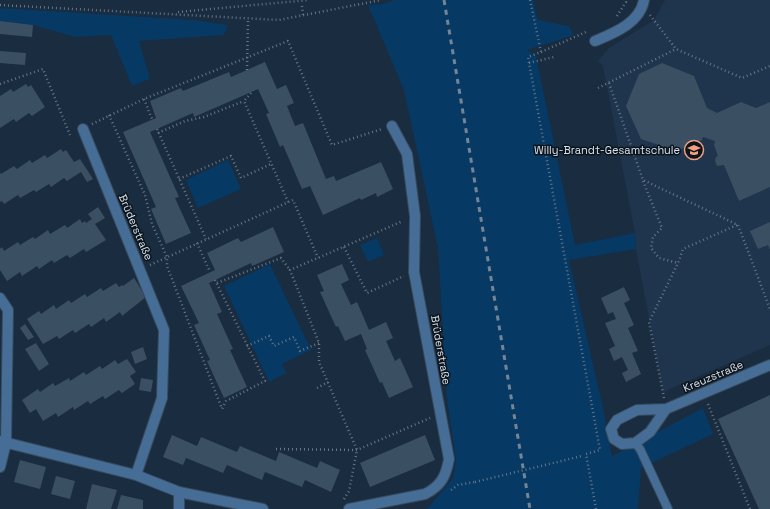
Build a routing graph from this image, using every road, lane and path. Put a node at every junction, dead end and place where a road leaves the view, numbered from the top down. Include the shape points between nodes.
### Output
1 (309, 0) edge
2 (381, 0) edge
3 (530, 0) edge
4 (644, 3) edge
5 (0, 5) edge
6 (302, 6) dead end
7 (169, 13) junction
8 (303, 15) junction
9 (248, 19) junction
10 (595, 41) dead end
11 (676, 49) junction
12 (248, 56) junction
13 (554, 57) dead end
14 (529, 64) junction
15 (770, 66) edge
16 (247, 70) dead end
17 (609, 83) junction
18 (0, 84) edge
19 (598, 88) dead end
20 (251, 93) dead end
21 (144, 99) junction
22 (244, 101) junction
23 (109, 114) junction
24 (152, 119) dead end
25 (392, 126) joint
26 (83, 129) joint
27 (156, 129) dead end
28 (158, 133) junction
29 (70, 135) dead end
30 (271, 164) junction
31 (179, 179) junction
32 (643, 180) junction
33 (288, 202) junction
34 (415, 216) junction
35 (738, 225) junction
36 (206, 239) junction
37 (197, 243) junction
38 (344, 247) junction
39 (167, 257) junction
40 (318, 258) junction
41 (678, 263) junction
42 (140, 269) junction
43 (290, 270) junction
44 (210, 272) dead end
45 (414, 272) junction
46 (215, 280) dead end
47 (217, 283) junction
48 (0, 298) edge
49 (770, 309) edge
50 (319, 343) junction
51 (247, 346) junction
52 (770, 365) edge
53 (328, 382) junction
54 (317, 388) dead end
55 (704, 393) junction
56 (666, 409) junction
57 (441, 413) junction
58 (3, 442) edge
59 (635, 443) junction
60 (276, 449) dead end
61 (357, 450) junction
62 (586, 454) junction
63 (0, 467) edge
64 (136, 474) junction
65 (475, 482) dead end
66 (179, 492) junction
67 (345, 506) edge
68 (179, 509) edge
69 (263, 509) edge
70 (596, 509) edge
71 (668, 509) edge
72 (750, 509) edge

1 - 7 path
2 - 8 path
3 - 14 path via 541,52 528,57
4 - 10 street via 633,20 621,29
4 - 11 path
5 - 7 path
6 - 8 path
7 - 9 path
8 - 9 path via 279,20
9 - 12 path
11 - 15 path via 742,78
11 - 17 path
12 - 16 path
12 - 21 path
12 - 25 path via 288,41 332,145
13 - 14 path
14 - 62 path via 600,450
17 - 19 path
17 - 32 path
18 - 29 path via 43,69
20 - 22 path
21 - 23 path
21 - 24 path
22 - 28 path
22 - 30 path
23 - 26 path
23 - 39 path via 145,195 152,224
25 - 34 street, Brüderstraße via 407,154
26 - 42 street, Brüderstraße
27 - 28 path
28 - 31 path
30 - 31 path via 241,178 231,156
30 - 33 path
31 - 36 path
32 - 35 path
32 - 41 path via 662,228 654,237 651,248 659,258
33 - 36 path
33 - 40 path via 293,200
34 - 38 path
34 - 45 street, Brüderstraße
35 - 41 path via 683,249
35 - 49 path
36 - 37 path
37 - 39 path
37 - 44 path
38 - 40 path
38 - 45 path via 366,293
39 - 42 path
39 - 51 path via 167,266 222,409 226,401 265,381
40 - 43 path
41 - 56 path via 649,322
42 - 64 street, Brüderstraße via 164,330 162,398
43 - 47 path via 281,258
43 - 50 path
45 - 57 street, Brüderstraße
46 - 47 path
47 - 51 path
48 - 58 street via 8,310
50 - 51 path via 300,351 294,337 274,346 269,336
50 - 53 path via 319,362
52 - 55 street, Kreuzstraße
53 - 54 path
53 - 61 path
55 - 56 street, Kreuzstraße
55 - 72 path
56 - 59 street via 650,432
56 - 59 street, Kreuzstraße via 637,410 617,420 610,429 614,439 622,444
57 - 61 path
57 - 67 street, Brüderstraße via 448,458 446,475 433,490 425,494
58 - 63 street
58 - 64 street
59 - 71 lane
60 - 61 path
61 - 67 path
62 - 65 path, bridge
62 - 70 path
64 - 66 street
66 - 68 street
66 - 69 street

